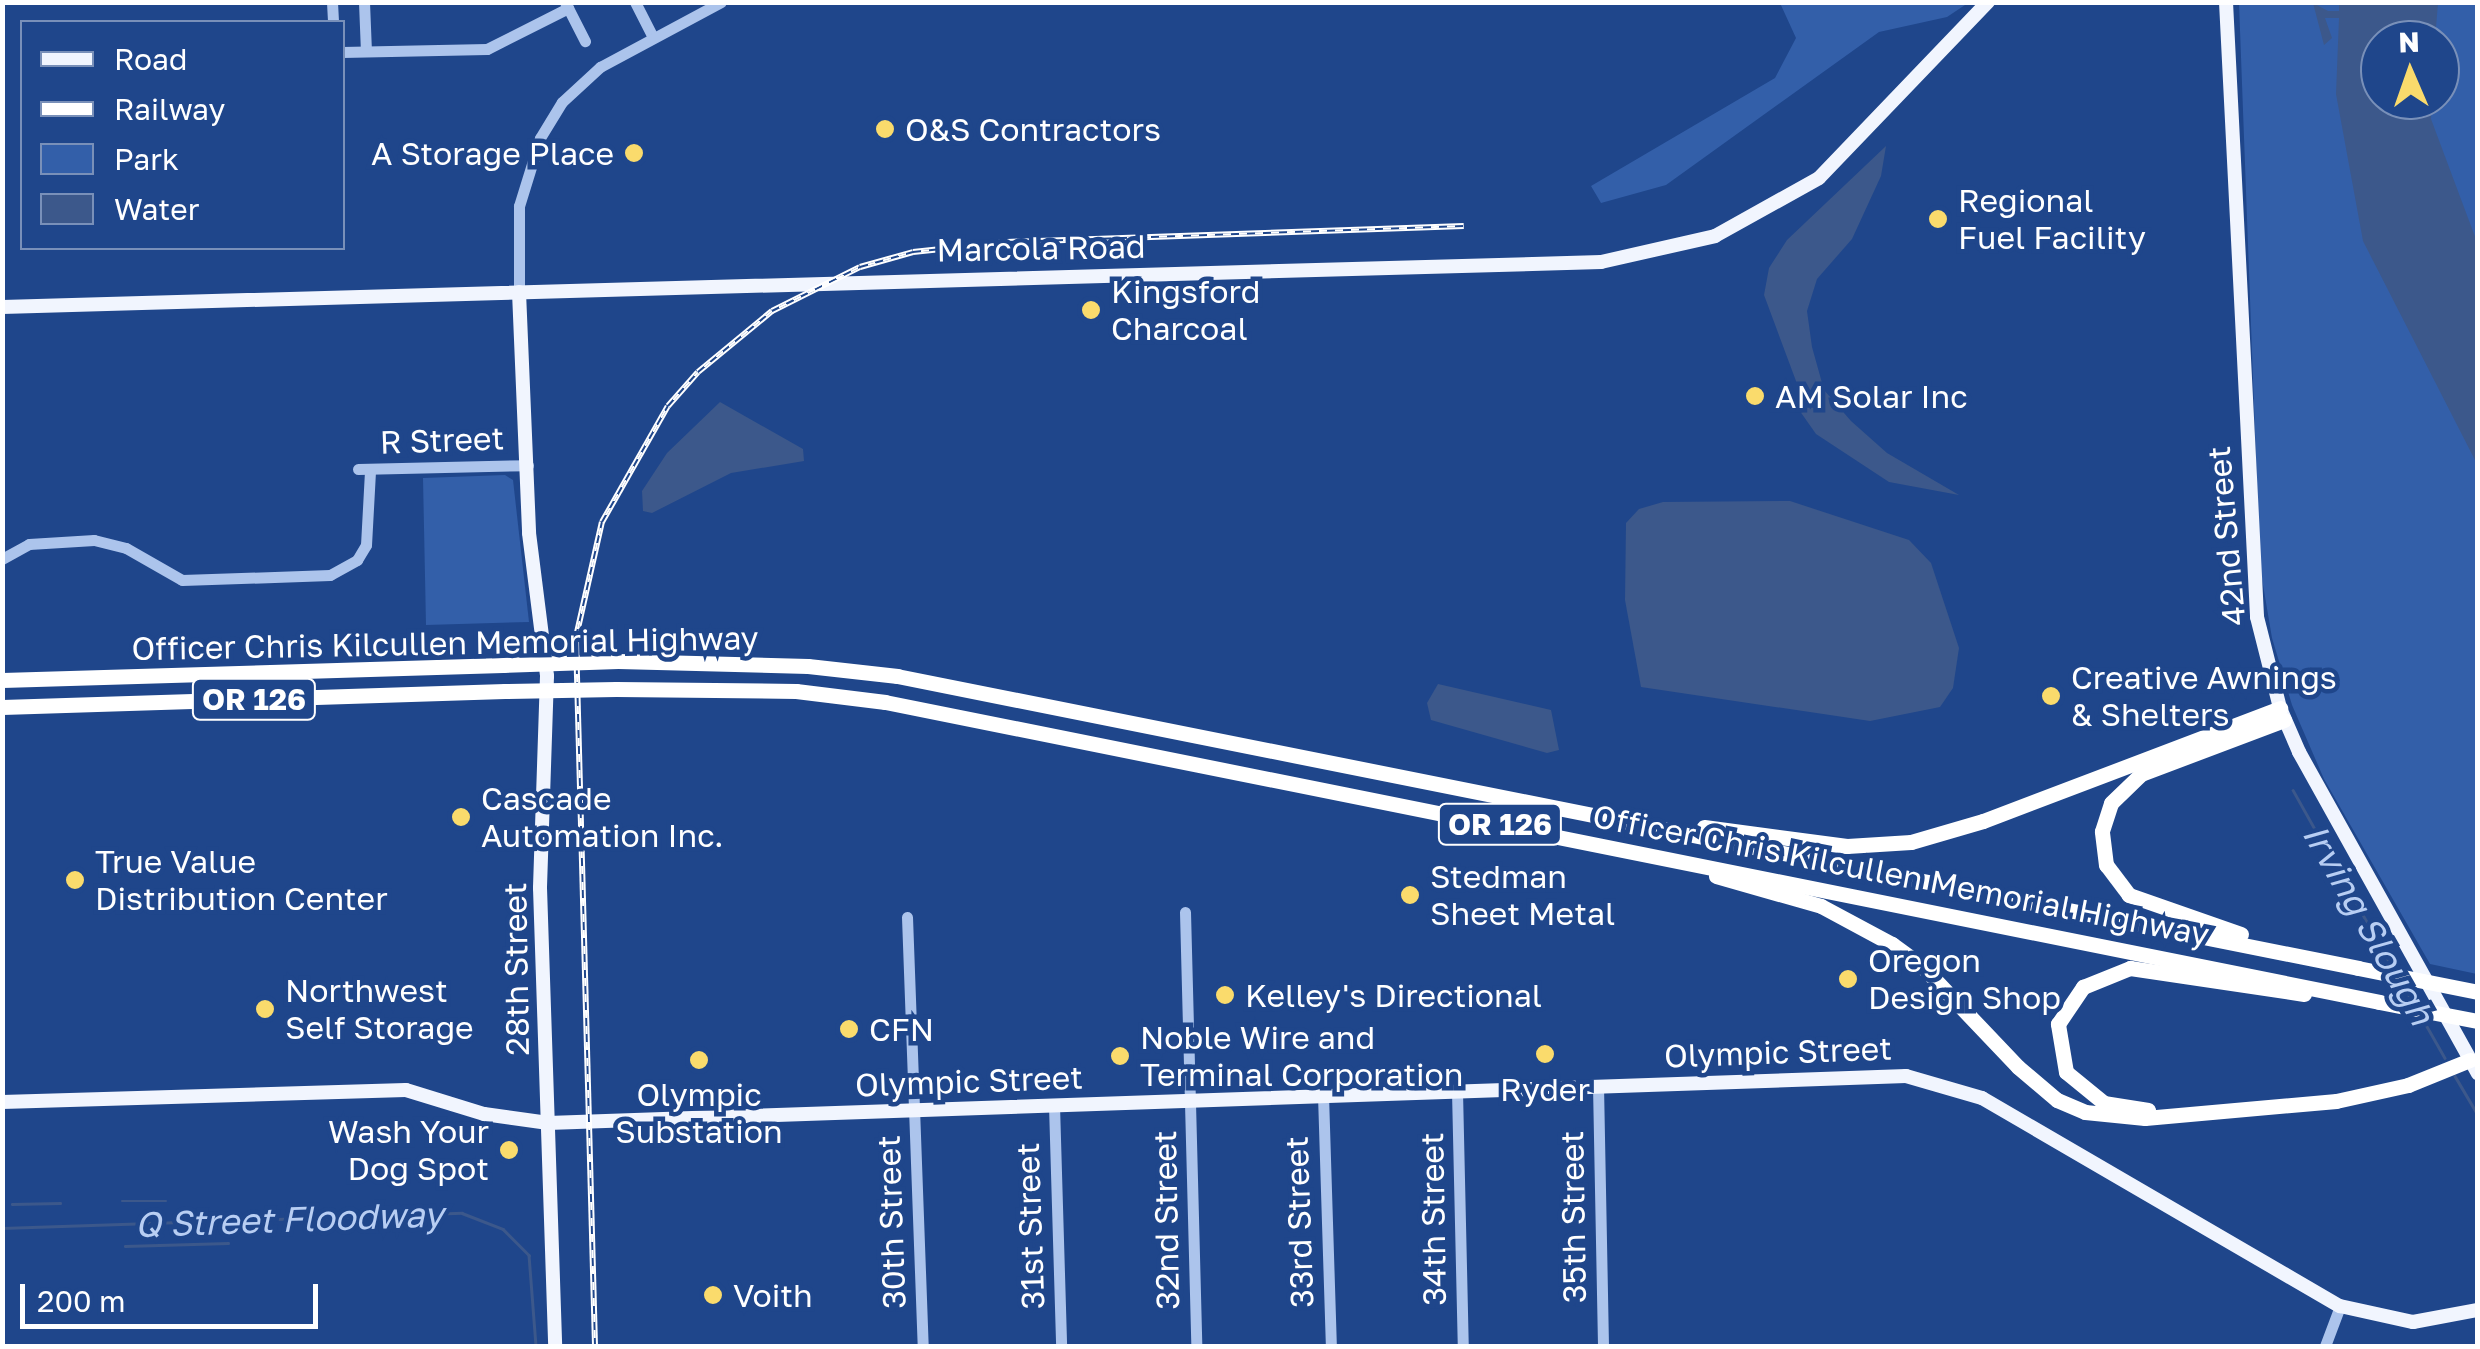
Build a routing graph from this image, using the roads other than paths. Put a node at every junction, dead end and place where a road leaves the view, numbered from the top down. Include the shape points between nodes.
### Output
1 (364, 2) edge
2 (635, 2) edge
3 (721, 2) edge
4 (1988, 2) edge
5 (2226, 2) edge
6 (566, 5) edge
7 (653, 38) junction
8 (585, 41) dead end
9 (366, 51) junction
10 (345, 52) edge
11 (518, 292) junction
12 (2, 307) edge
13 (528, 466) junction
14 (2, 559) edge
15 (2, 680) edge
16 (2, 707) edge
17 (2282, 714) junction
18 (1582, 812) junction
19 (1616, 846) junction
20 (1185, 912) dead end
21 (908, 917) dead end
22 (2296, 954) junction
23 (2478, 992) edge
24 (2344, 996) junction
25 (2478, 1021) edge
26 (2474, 1066) edge
27 (1598, 1086) junction
28 (1457, 1091) junction
29 (1323, 1096) junction
30 (1190, 1100) junction
31 (2, 1102) edge
32 (1054, 1105) junction
33 (914, 1110) junction
34 (2177, 1113) junction
35 (548, 1123) junction
36 (2340, 1306) junction
37 (2478, 1310) edge
38 (555, 1346) edge
39 (923, 1346) edge
40 (1061, 1346) edge
41 (1196, 1346) edge
42 (1331, 1346) edge
43 (1464, 1346) edge
44 (1603, 1346) edge
45 (2325, 1346) edge

1 - 9 street
2 - 7 street
3 - 7 street
4 - 11 main road, Marcola Road via 1818,178 1774,208 1674,250 1600,262
5 - 17 main road, 42nd Street via 2248,538 2254,601
6 - 8 street
6 - 9 street via 488,49
7 - 11 street via 600,67 562,102 540,138 519,206
9 - 10 street
11 - 12 main road, Marcola Road
11 - 13 main road, 28th Street
13 - 14 street, R Street via 364,470 366,546 357,560 330,575 182,580 126,548 94,540 40,542
13 - 35 main road, 28th Street via 547,676 540,888
15 - 18 highway, Officer Chris Kilcullen Memorial Highway / OR 126, bridge via 618,662 808,666 897,676
16 - 19 highway, Officer Chris Kilcullen Memorial Highway / OR 126, bridge via 616,688 796,691 885,702
17 - 18 highway via 1911,842 1816,843
17 - 22 highway via 2141,774 2110,803 2102,847 2129,895
17 - 26 main road, 42nd Street
18 - 22 highway, Officer Chris Kilcullen Memorial Highway / OR 126
19 - 24 highway, Officer Chris Kilcullen Memorial Highway / OR 126
19 - 34 highway via 1821,906 1864,927 1920,964 2057,1100 2120,1119
20 - 30 street, 32nd Street
21 - 33 street, 30th Street
22 - 23 highway, Officer Chris Kilcullen Memorial Highway / OR 126, bridge
24 - 25 highway, Officer Chris Kilcullen Memorial Highway / OR 126, bridge
24 - 34 highway via 2130,968 2084,987 2058,1024 2058,1045 2076,1085 2104,1103
26 - 34 highway via 2372,1095
27 - 28 main road, Olympic Street
27 - 36 main road, Olympic Street via 1885,1075 1948,1083
27 - 44 street, 35th Street
28 - 29 main road, Olympic Street
28 - 43 street, 34th Street
29 - 30 main road, Olympic Street
29 - 42 street, 33rd Street
30 - 32 main road, Olympic Street
30 - 41 street, 32nd Street
31 - 35 main road, Olympic Street via 406,1090 484,1114
32 - 33 main road, Olympic Street
32 - 40 street, 31st Street
33 - 35 main road, Olympic Street
33 - 39 street, 30th Street
35 - 38 main road, 28th Street
36 - 37 main road, Olympic Street via 2413,1322
36 - 45 street

